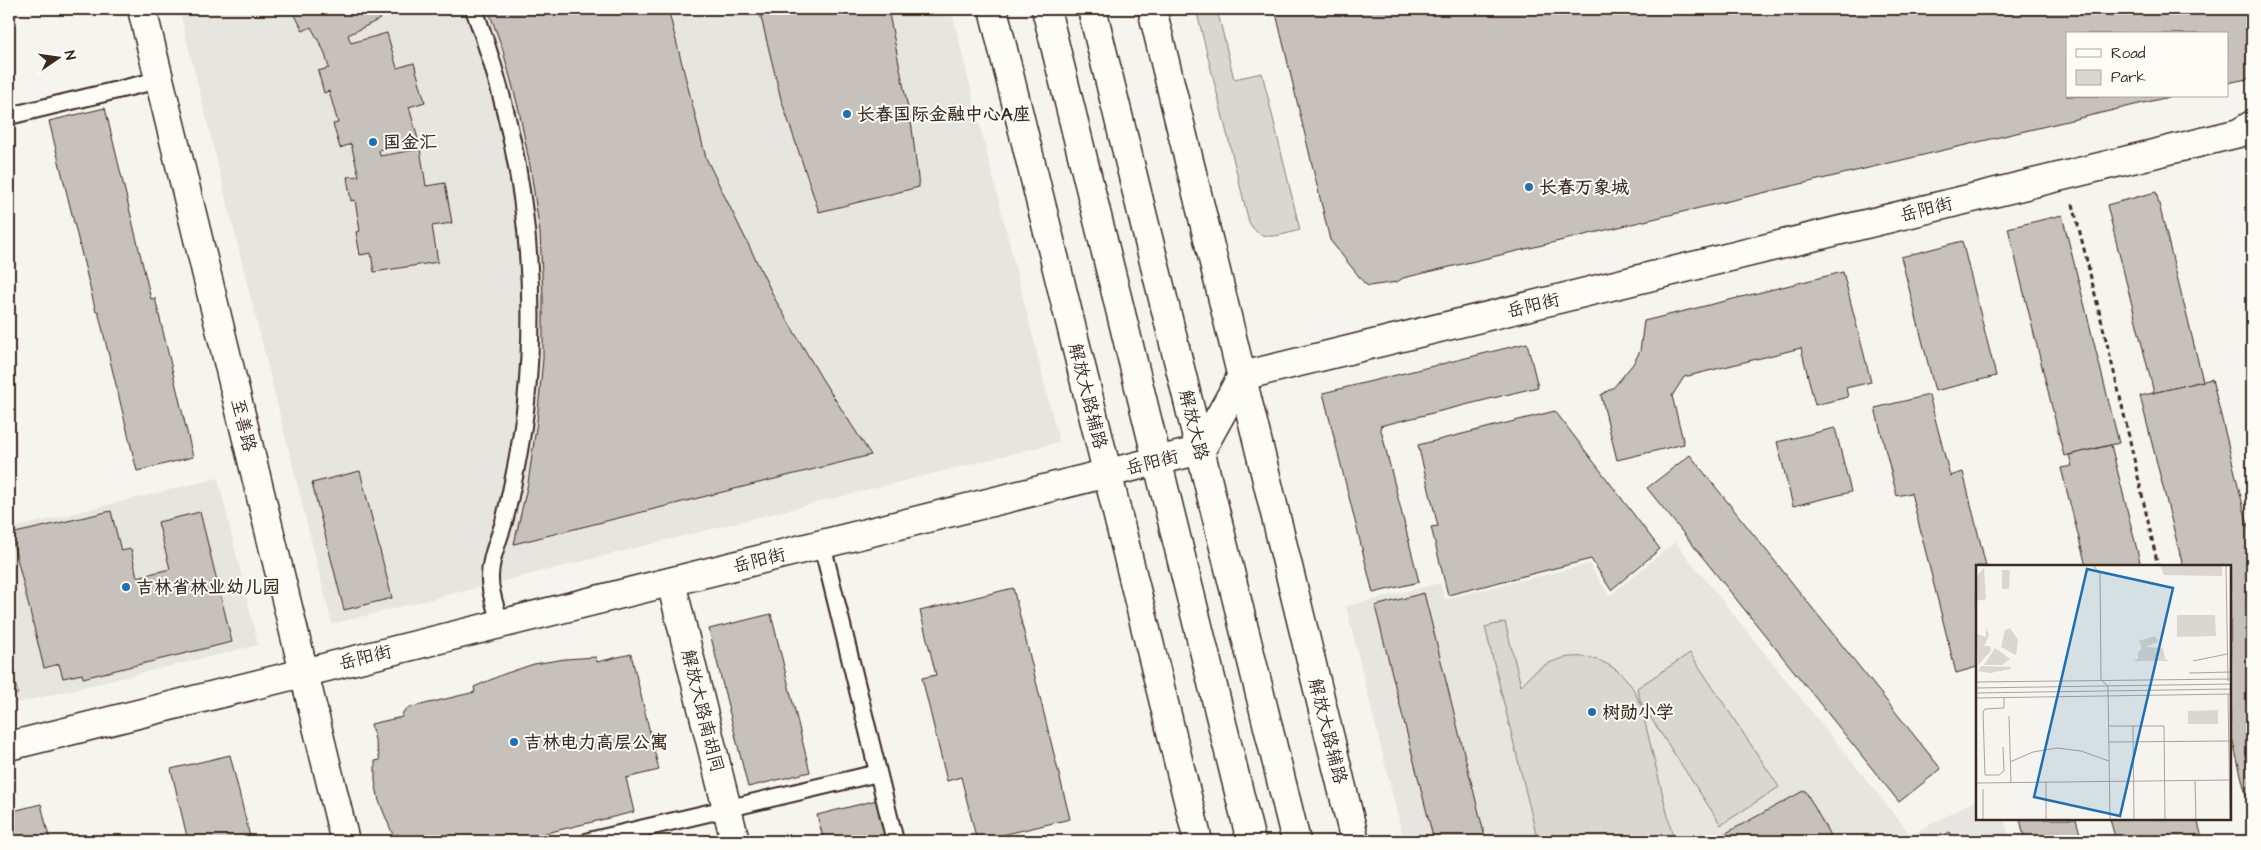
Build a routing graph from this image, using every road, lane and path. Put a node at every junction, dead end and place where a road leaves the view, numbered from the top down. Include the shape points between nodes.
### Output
1 (142, 9) edge
2 (474, 9) edge
3 (993, 9) edge
4 (1046, 9) edge
5 (1092, 9) edge
6 (1152, 9) edge
7 (159, 80) junction
8 (9, 116) edge
9 (2252, 125) edge
10 (2066, 175) junction
11 (1242, 376) junction
12 (1201, 450) junction
13 (1158, 461) junction
14 (1107, 473) junction
15 (822, 544) junction
16 (2158, 565) edge
17 (671, 582) junction
18 (500, 624) junction
19 (304, 672) junction
20 (9, 746) edge
21 (878, 773) junction
22 (727, 808) junction
23 (345, 841) edge
24 (589, 841) edge
25 (735, 841) edge
26 (895, 841) edge
27 (1198, 841) edge
28 (1251, 841) edge
29 (1296, 841) edge
30 (1355, 841) edge

1 - 7 street, 至善路
2 - 18 lane via 490,51 512,137 526,225 530,284 530,344 518,462 491,564 490,581
3 - 14 street, 解放大路辅路
4 - 13 street
5 - 12 street, 解放大路
6 - 11 street, 解放大路辅路
7 - 8 lane
7 - 19 street, 至善路
9 - 10 street, 岳阳街 via 2239,134
10 - 11 street, 岳阳街
10 - 16 path
11 - 12 street, 岳阳街
11 - 30 street, 解放大路辅路
12 - 13 street, 岳阳街
12 - 29 street, 解放大路
13 - 14 street, 岳阳街
13 - 28 street
14 - 15 street, 岳阳街
14 - 27 street, 解放大路辅路
15 - 17 street, 岳阳街
15 - 21 lane
17 - 18 street, 岳阳街
17 - 22 street, 解放大路南胡同
18 - 19 street, 岳阳街
19 - 20 street, 岳阳街
19 - 23 street, 至善路
21 - 22 lane
21 - 26 lane
22 - 24 lane
22 - 25 street, 解放大路南胡同

